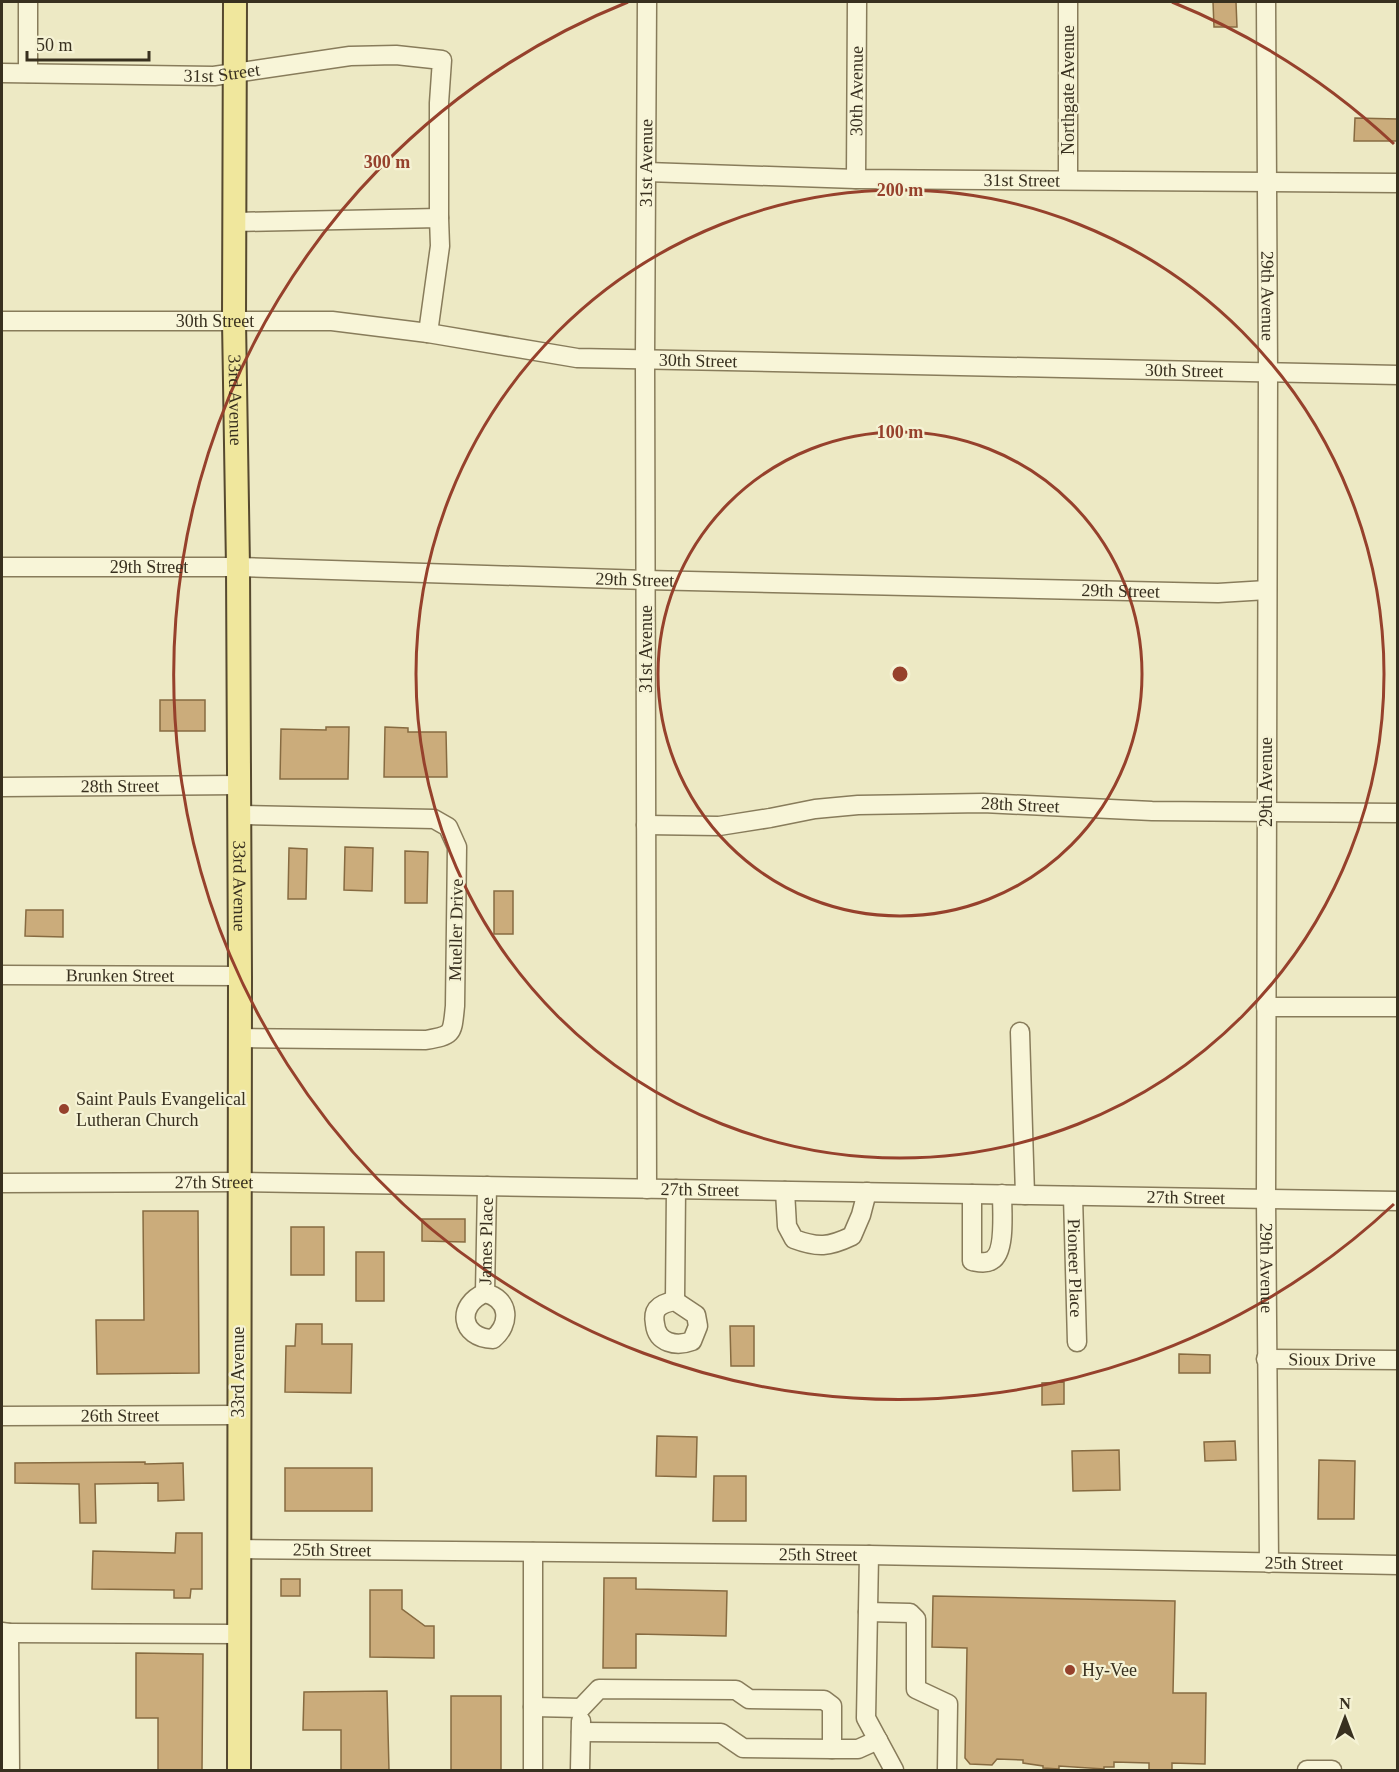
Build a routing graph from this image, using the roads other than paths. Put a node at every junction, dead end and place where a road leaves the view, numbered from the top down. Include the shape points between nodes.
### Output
1 (28, 2) edge
2 (235, 2) edge
3 (647, 2) edge
4 (857, 2) edge
5 (1068, 2) edge
6 (1266, 2) edge
7 (2, 73) edge
8 (28, 73) junction
9 (235, 73) junction
10 (647, 172) junction
11 (856, 179) junction
12 (1068, 179) junction
13 (1266, 181) junction
14 (1398, 183) edge
15 (439, 218) junction
16 (235, 222) junction
17 (2, 321) edge
18 (234, 321) junction
19 (428, 333) junction
20 (645, 358) junction
21 (1269, 372) junction
22 (1398, 375) edge
23 (2, 567) edge
24 (238, 567) junction
25 (646, 580) junction
26 (1268, 590) junction
27 (239, 785) junction
28 (2, 787) edge
29 (1266, 812) junction
30 (1398, 813) edge
31 (239, 815) junction
32 (646, 825) junction
33 (2, 975) edge
34 (240, 976) junction
35 (1266, 1007) junction
36 (1398, 1007) edge
37 (1020, 1032) dead end
38 (240, 1038) junction
39 (239, 1182) junction
40 (2, 1183) edge
41 (487, 1186) junction
42 (647, 1189) junction
43 (676, 1189) junction
44 (785, 1191) junction
45 (867, 1192) junction
46 (972, 1194) junction
47 (1002, 1194) junction
48 (1025, 1195) junction
49 (1073, 1196) junction
50 (1266, 1199) junction
51 (1398, 1202) edge
52 (485, 1293) dead end
53 (675, 1300) dead end
54 (1077, 1342) dead end
55 (1266, 1359) junction
56 (1398, 1360) edge
57 (238, 1415) junction
58 (2, 1416) edge
59 (238, 1549) junction
60 (533, 1552) junction
61 (869, 1555) junction
62 (1269, 1563) junction
63 (1398, 1565) edge
64 (868, 1612) junction
65 (5, 1633) edge
66 (238, 1634) junction
67 (533, 1707) junction
68 (581, 1708) junction
69 (580, 1732) junction
70 (878, 1740) junction
71 (832, 1749) junction
72 (10, 1770) edge
73 (239, 1770) edge
74 (533, 1770) edge
75 (580, 1770) edge
76 (894, 1770) edge
77 (947, 1770) edge
78 (1306, 1770) edge
79 (1332, 1770) edge

1 - 8 street
2 - 9 main road, 33rd Avenue
3 - 10 street, 31st Avenue
4 - 11 street, 30th Avenue
5 - 12 street, Northgate Avenue
6 - 13 street, 29th Avenue
7 - 8 street, 31st Street
8 - 9 street, 31st Street
9 - 15 street, 31st Street via 350,56 442,60
9 - 16 main road, 33rd Avenue
10 - 11 street, 31st Street
10 - 20 street, 31st Avenue
11 - 12 street, 31st Street
12 - 13 street, 31st Street
13 - 14 street, 31st Street
13 - 21 street, 29th Avenue
15 - 16 street
15 - 19 street via 440,246
16 - 18 main road, 33rd Avenue
17 - 18 street, 30th Street
18 - 19 street, 30th Street via 332,321
18 - 24 main road, 33rd Avenue
19 - 20 street, 30th Street via 577,358
20 - 21 street, 30th Street
20 - 25 street, 31st Avenue
21 - 22 street, 30th Street
21 - 26 street, 29th Avenue
23 - 24 street, 29th Street
24 - 25 street, 29th Street
24 - 27 main road, 33rd Avenue
25 - 26 street, 29th Street via 1218,593
25 - 32 street, 31st Avenue
26 - 29 street, 29th Avenue
27 - 28 street, 28th Street
27 - 31 main road, 33rd Avenue
29 - 30 street, 28th Street
29 - 32 street, 28th Street via 982,803 858,805 719,826
29 - 35 street, 29th Avenue
31 - 34 main road, 33rd Avenue
31 - 38 street, Mueller Drive via 434,819 448,827 457,847 455,1006 453,1029 446,1036 426,1040
32 - 42 street, 31st Avenue
33 - 34 street, Brunken Street
34 - 38 main road, 33rd Avenue
35 - 36 street
35 - 50 street, 29th Avenue
37 - 48 street
38 - 39 main road, 33rd Avenue
39 - 40 street, 27th Street
39 - 41 street, 27th Street
39 - 57 main road, 33rd Avenue
41 - 42 street, 27th Street
41 - 52 street, James Place
42 - 43 street, 27th Street
43 - 44 street, 27th Street
43 - 53 street
44 - 45 street, 27th Street
44 - 45 street via 788,1226 794,1239 819,1246 852,1236
45 - 46 street, 27th Street
46 - 47 street, 27th Street
46 - 47 street via 972,1261 982,1262 999,1254
47 - 48 street, 27th Street
48 - 49 street, 27th Street
49 - 50 street, 27th Street
49 - 54 street, Pioneer Place
50 - 51 street, 27th Street
50 - 55 street, 29th Avenue
55 - 56 street, Sioux Drive
55 - 62 street, 29th Avenue
57 - 58 street, 26th Street
57 - 59 main road, 33rd Avenue
59 - 60 street, 25th Street
59 - 66 main road, 33rd Avenue
60 - 61 street, 25th Street
60 - 67 street
61 - 62 street, 25th Street
61 - 64 street
62 - 63 street, 25th Street
64 - 70 street via 866,1718
64 - 77 street via 910,1613 916,1619 916,1689 948,1704
65 - 66 street
65 - 72 street
66 - 73 main road, 33rd Avenue
67 - 68 street
67 - 74 street
68 - 69 street
68 - 71 street via 599,1689 736,1690 749,1699 825,1701 832,1706
69 - 71 street via 721,1733 743,1748
69 - 75 street
70 - 71 street via 858,1749
70 - 76 street
78 - 79 street

